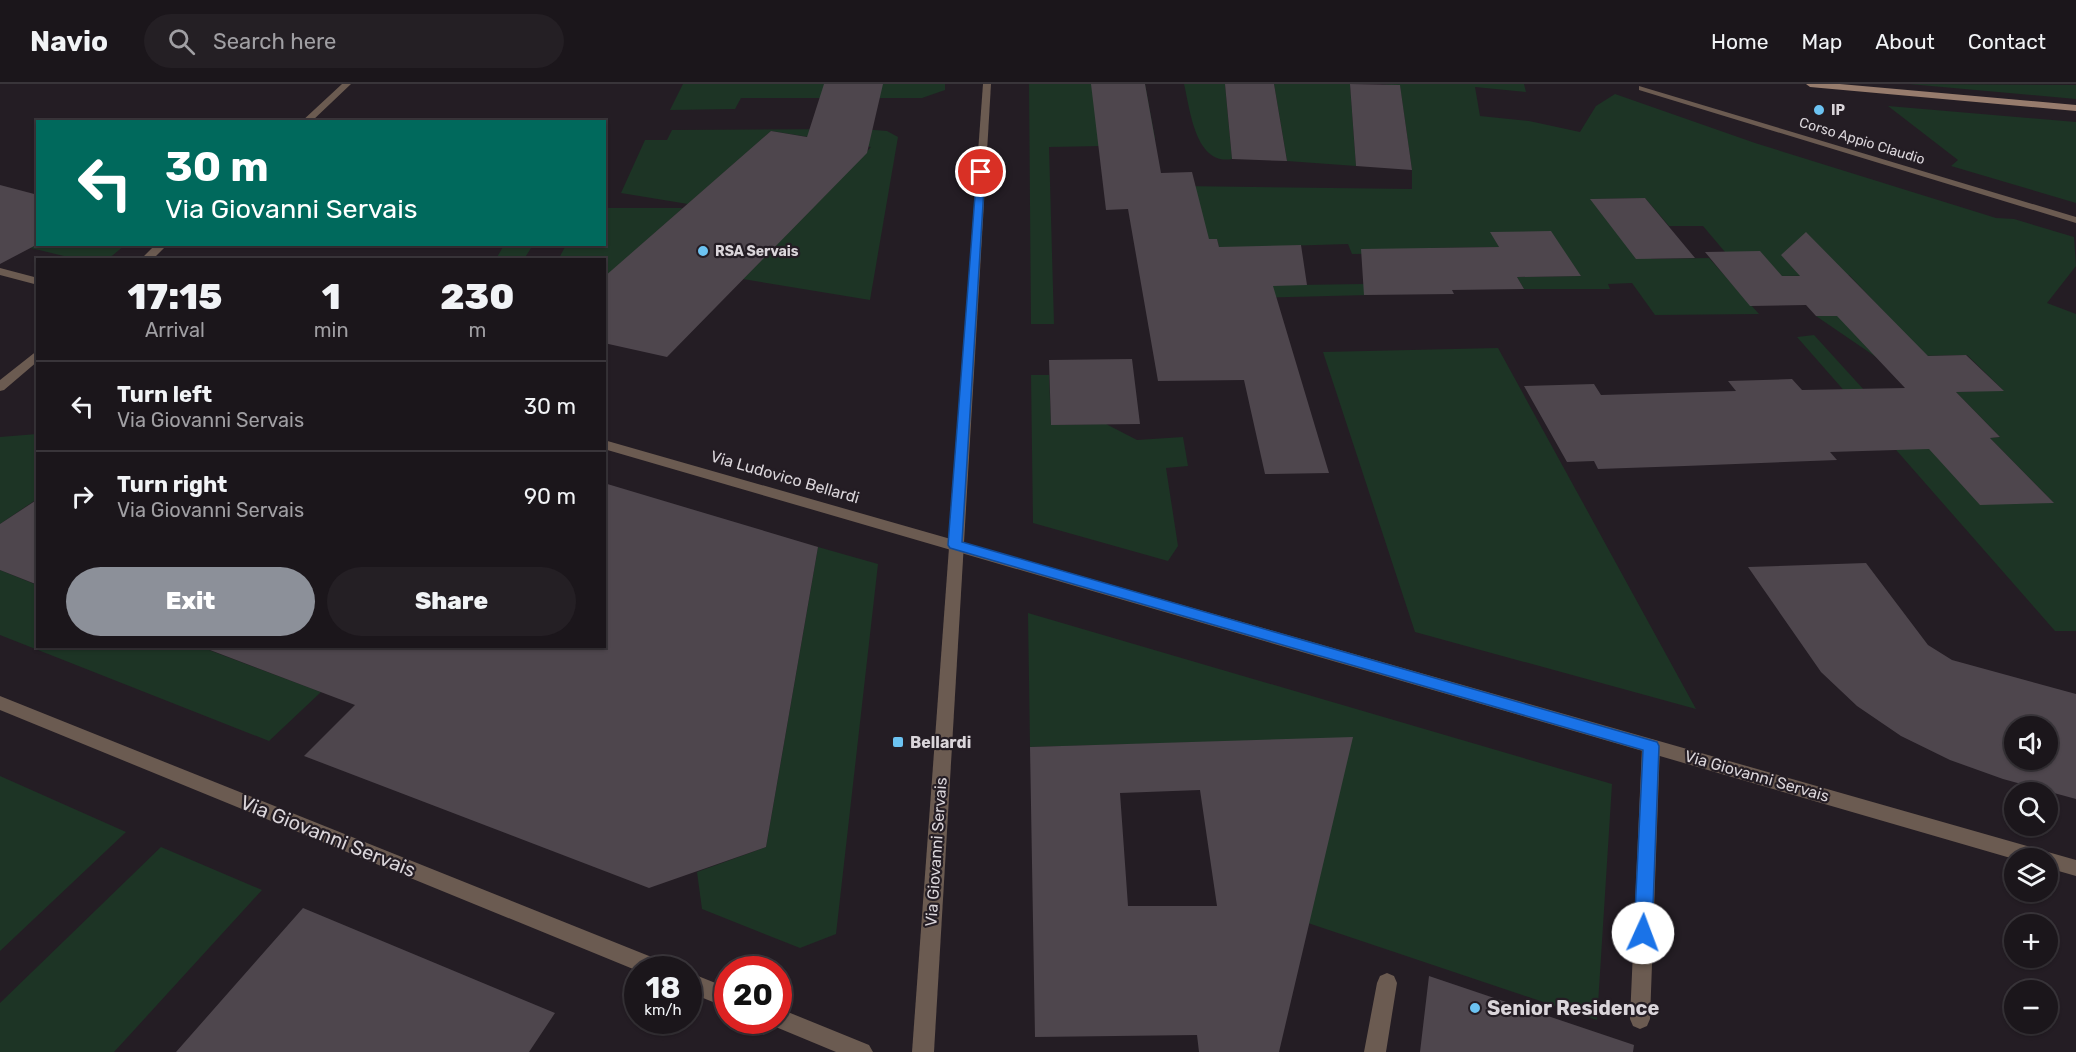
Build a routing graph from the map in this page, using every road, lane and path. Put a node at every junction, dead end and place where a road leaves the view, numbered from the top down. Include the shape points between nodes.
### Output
1 (347, 84) edge
2 (987, 84) edge
3 (1810, 84) edge
4 (1642, 88) dead end
5 (2076, 108) edge
6 (306, 120) edge
7 (2076, 219) edge
8 (161, 246) edge
9 (147, 258) edge
10 (0, 271) edge
11 (36, 281) edge
12 (36, 356) edge
13 (0, 387) edge
14 (606, 445) edge
15 (955, 545) junction
16 (0, 703) edge
17 (1651, 746) junction
18 (2005, 848) edge
19 (2058, 863) edge
20 (2076, 868) edge
21 (625, 956) edge
22 (1387, 983) dead end
23 (1640, 1019) dead end
24 (792, 1024) edge
25 (862, 1052) edge
26 (923, 1052) edge
27 (1376, 1052) edge

1 - 6 street
2 - 15 street, Via Giovanni Servais
3 - 5 main road
4 - 7 street, Corso Appio Claudio
8 - 9 street
10 - 11 street
12 - 13 street
14 - 15 street, Via Ludovico Bellardi
15 - 17 street, Via Giovanni Servais
15 - 26 street, Via Giovanni Servais
16 - 21 street, Via Giovanni Servais
17 - 18 street, Via Giovanni Servais
17 - 23 street
19 - 20 street
22 - 27 street
24 - 25 street

